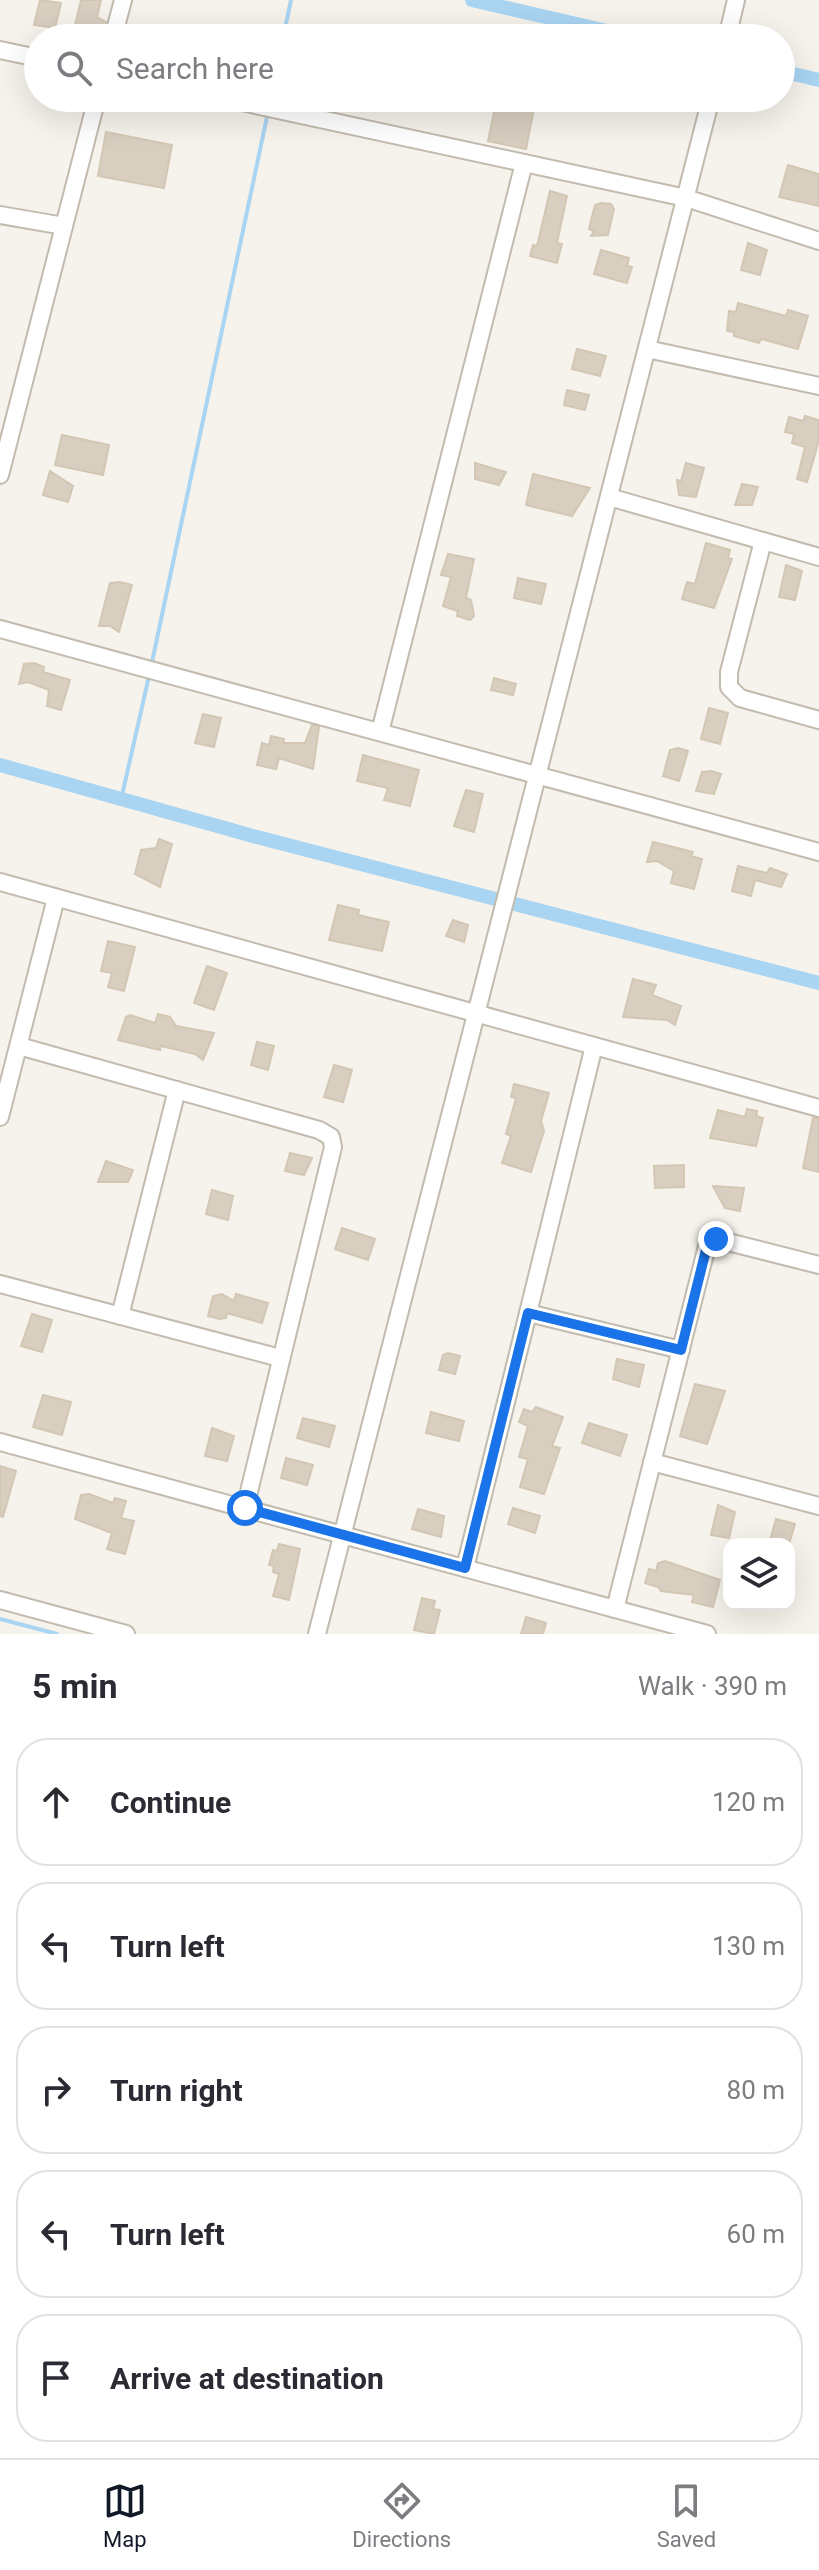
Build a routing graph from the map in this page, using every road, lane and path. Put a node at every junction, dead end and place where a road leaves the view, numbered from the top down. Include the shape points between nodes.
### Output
1 (123, 0) edge
2 (736, 0) edge
3 (117, 24) edge
4 (730, 24) edge
5 (0, 50) edge
6 (24, 55) edge
7 (93, 112) edge
8 (288, 112) edge
9 (708, 112) edge
10 (524, 163) junction
11 (686, 198) junction
12 (0, 215) edge
13 (64, 226) junction
14 (819, 241) edge
15 (647, 349) junction
16 (819, 386) edge
17 (0, 475) edge
18 (609, 497) junction
19 (763, 541) junction
20 (819, 557) edge
21 (0, 629) edge
22 (819, 720) edge
23 (380, 732) junction
24 (536, 775) junction
25 (819, 852) edge
26 (0, 882) edge
27 (56, 898) junction
28 (476, 1013) junction
29 (19, 1046) junction
30 (594, 1046) junction
31 (177, 1090) junction
32 (819, 1108) edge
33 (0, 1117) edge
34 (819, 1265) edge
35 (0, 1284) edge
36 (528, 1313) junction
37 (120, 1316) junction
38 (681, 1350) junction
39 (280, 1358) junction
40 (0, 1442) edge
41 (652, 1462) junction
42 (819, 1506) edge
43 (245, 1508) junction
44 (342, 1535) junction
45 (465, 1568) junction
46 (0, 1600) edge
47 (615, 1609) junction
48 (126, 1634) edge
49 (317, 1634) edge
50 (707, 1634) edge

1 - 3 street
2 - 4 street
5 - 6 street
7 - 13 street
8 - 10 street
9 - 11 street
10 - 11 street
10 - 23 street
11 - 14 street
11 - 15 street
12 - 13 street
13 - 17 street
15 - 16 street
15 - 18 street
18 - 19 street
18 - 24 street
19 - 20 street
19 - 22 street via 729,687 740,698
21 - 23 street
23 - 24 street
24 - 25 street
24 - 28 street
26 - 27 street
27 - 28 street
27 - 29 street
28 - 30 street
28 - 44 street
29 - 31 street
29 - 33 street
30 - 32 street
30 - 36 street
31 - 37 street
31 - 39 street via 331,1137 333,1147
34 - 38 street via 716,1239 707,1246
35 - 37 street
36 - 38 street
36 - 45 street
37 - 39 street
38 - 41 street
39 - 43 street
40 - 43 street
41 - 42 street
41 - 47 street
43 - 44 street
44 - 45 street
44 - 49 street
45 - 47 street
46 - 48 street
47 - 50 street

